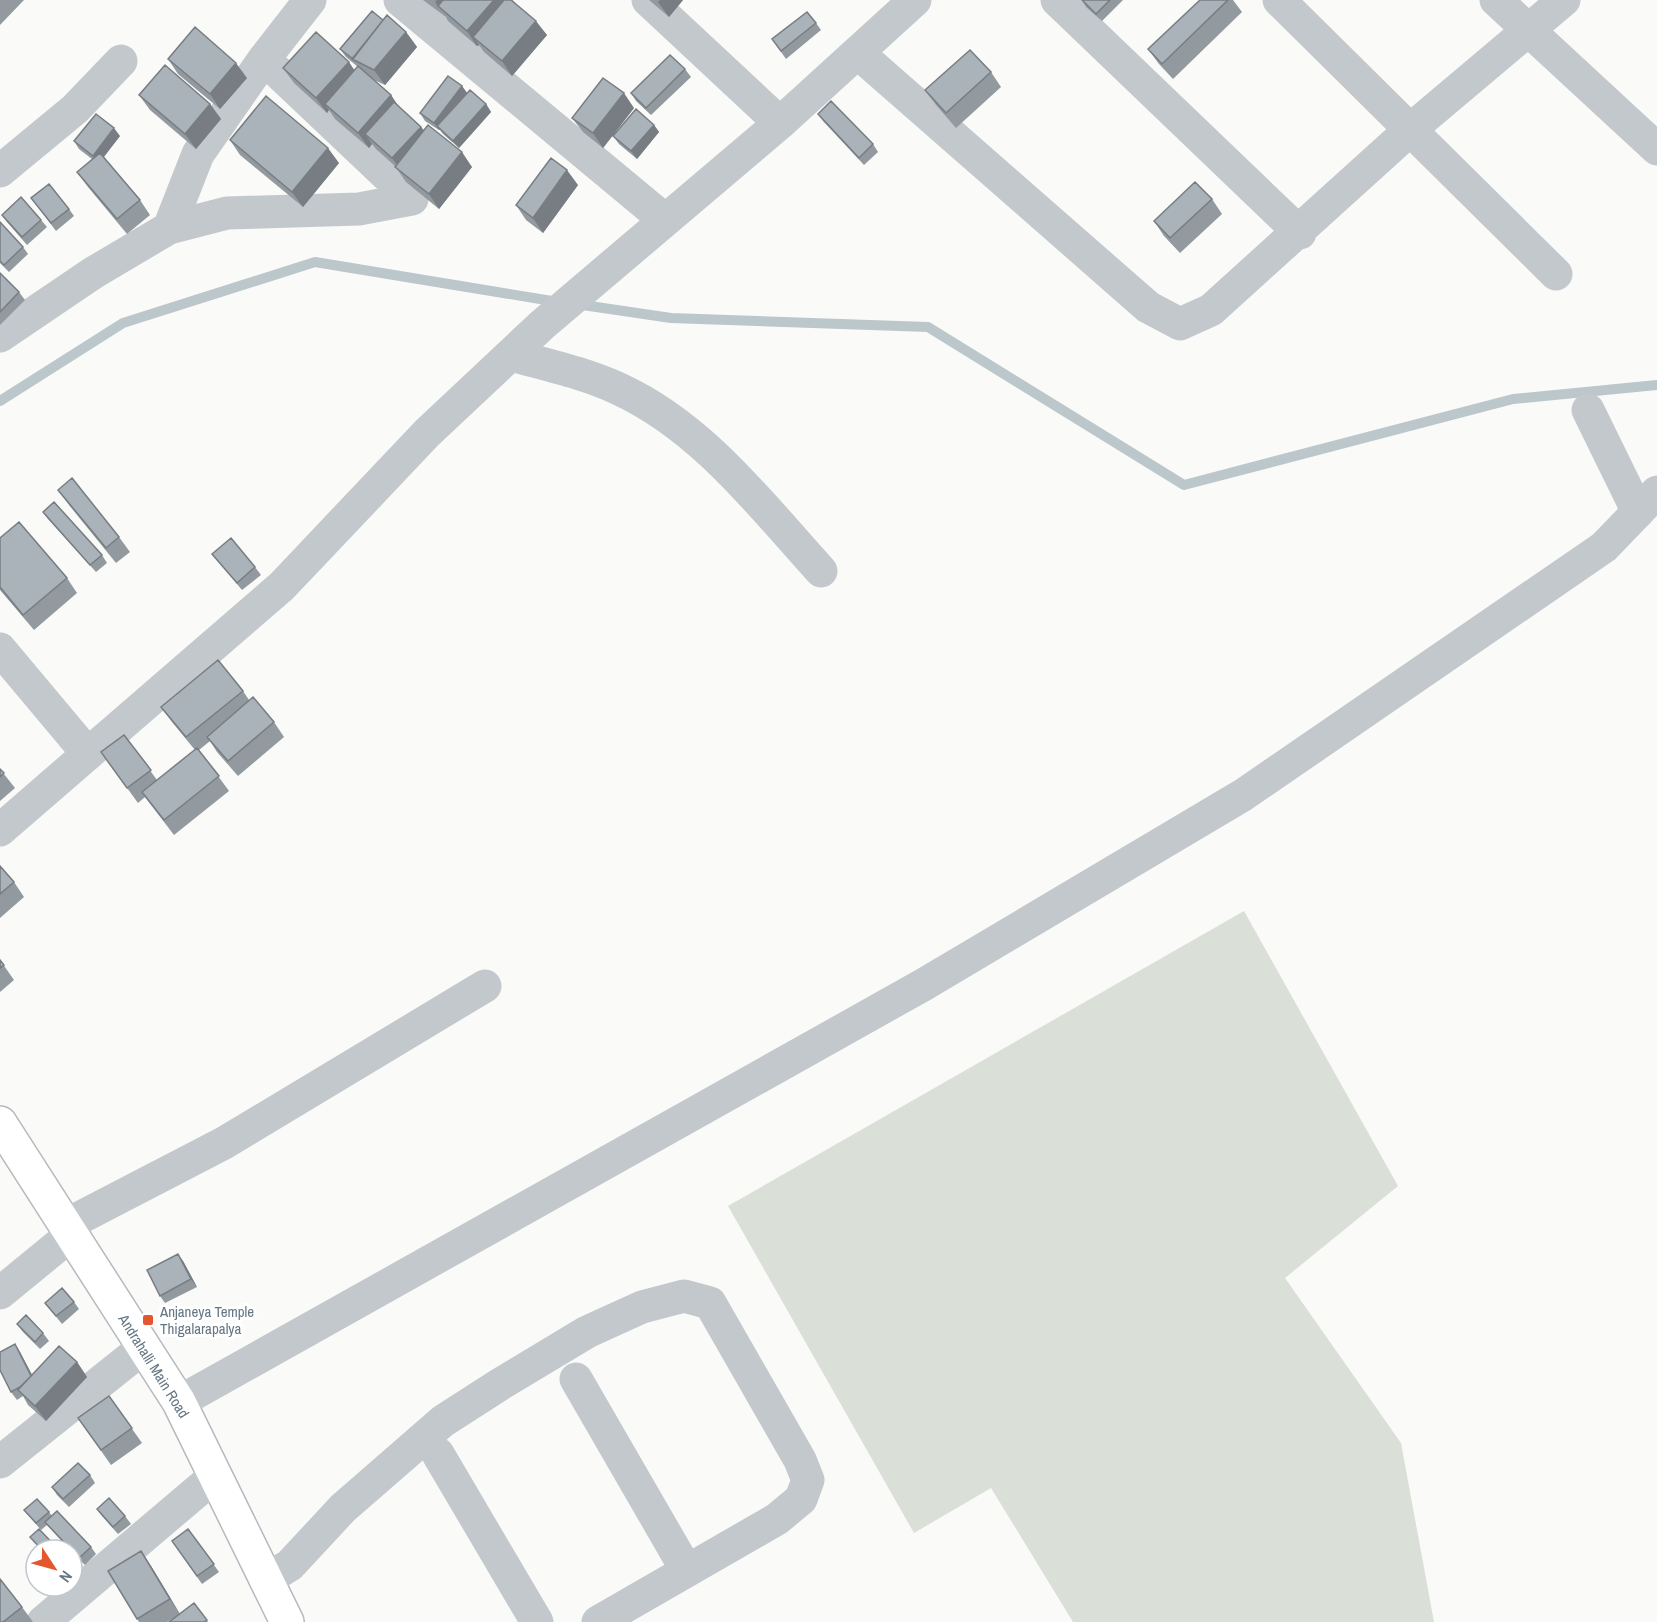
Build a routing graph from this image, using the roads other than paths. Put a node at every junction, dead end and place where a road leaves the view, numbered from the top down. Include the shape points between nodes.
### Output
1 (310, 0) edge
2 (400, 0) edge
3 (648, 0) edge
4 (915, 0) edge
5 (1057, 0) edge
6 (1279, 0) edge
7 (1496, 0) edge
8 (1564, 0) edge
9 (1528, 31) junction
10 (858, 53) junction
11 (264, 60) junction
12 (122, 61) dead end
13 (780, 123) junction
14 (1411, 129) junction
15 (1657, 149) edge
16 (0, 171) edge
17 (665, 220) junction
18 (169, 228) junction
19 (1300, 233) junction
20 (1556, 274) dead end
21 (0, 336) edge
22 (511, 355) junction
23 (1588, 410) dead end
24 (1648, 502) edge
25 (821, 571) dead end
26 (0, 650) edge
27 (88, 754) junction
28 (0, 830) edge
29 (485, 986) dead end
30 (0, 1123) edge
31 (69, 1230) junction
32 (0, 1293) edge
33 (143, 1348) junction
34 (576, 1379) dead end
35 (179, 1402) junction
36 (438, 1454) dead end
37 (0, 1462) edge
38 (214, 1476) junction
39 (687, 1571) junction
40 (266, 1580) junction
41 (43, 1622) edge
42 (287, 1622) edge
43 (537, 1622) edge
44 (598, 1622) edge

1 - 11 street
2 - 17 street
3 - 13 street
4 - 10 street
5 - 19 street
6 - 14 street
7 - 9 street
8 - 9 street
9 - 14 street
9 - 15 street
10 - 13 street
10 - 19 street via 1148,307 1180,324 1211,310
11 - 18 street via 198,154
11 - 18 street via 412,199 359,209 227,213
12 - 16 street via 75,109
13 - 17 street
14 - 19 street
14 - 20 street
17 - 22 street
18 - 21 street via 93,273
22 - 25 street via 621,389 669,418 720,460
22 - 27 street via 427,433 282,586
23 - 24 street
24 - 35 street via 1605,547 1243,795 923,985
26 - 27 street
27 - 28 street
29 - 31 street via 224,1143
30 - 31 main road, Andrahalli Main Road
31 - 32 street
31 - 33 main road, Andrahalli Main Road
33 - 35 main road, Andrahalli Main Road
33 - 37 street
34 - 39 street
35 - 38 main road, Andrahalli Main Road
36 - 43 street
38 - 40 main road, Andrahalli Main Road
38 - 41 street
39 - 40 street via 777,1519 801,1499 808,1480 710,1303 684,1296 642,1307 587,1332 443,1421 343,1508 290,1564
39 - 44 street
40 - 42 main road, Andrahalli Main Road

